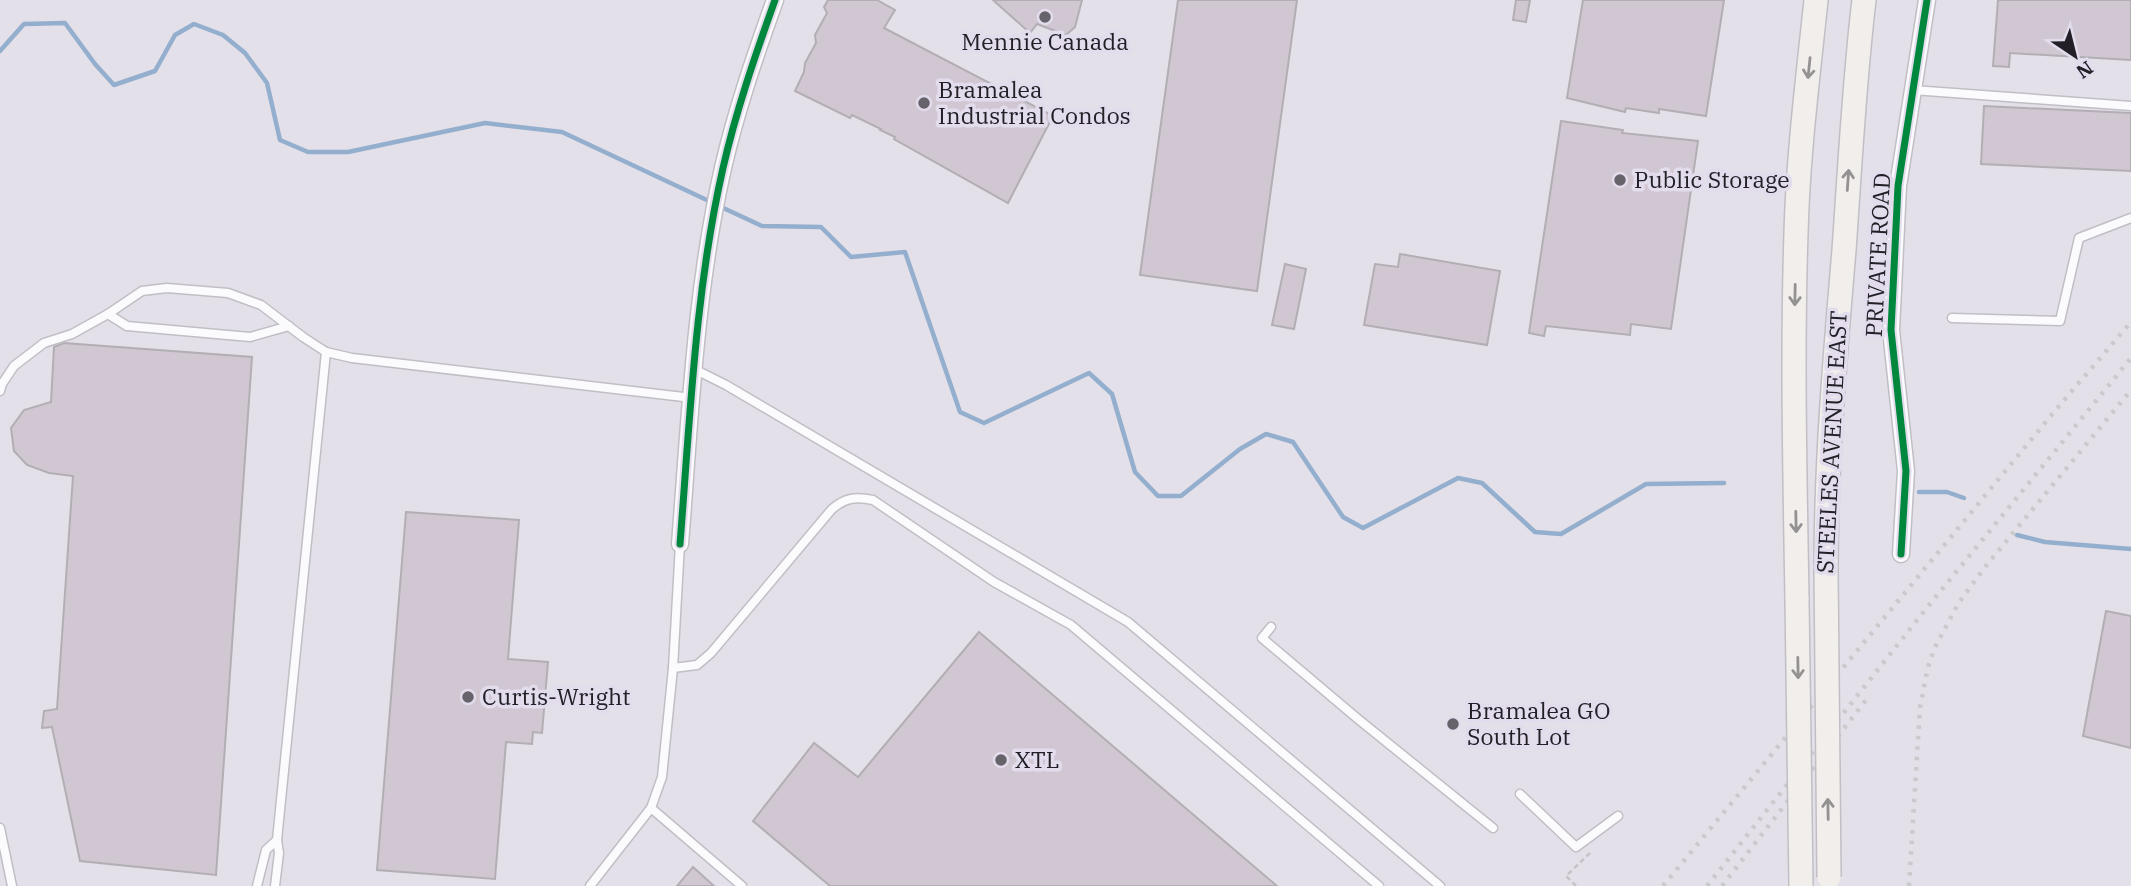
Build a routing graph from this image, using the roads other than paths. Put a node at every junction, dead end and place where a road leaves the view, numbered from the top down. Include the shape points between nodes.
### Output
1 (775, 0) edge
2 (1816, 0) edge
3 (1864, 0) edge
4 (1927, 0) edge
5 (1913, 90) junction
6 (2131, 106) edge
7 (2131, 218) edge
8 (108, 314) junction
9 (1952, 318) dead end
10 (289, 326) junction
11 (326, 352) junction
12 (694, 369) junction
13 (0, 391) edge
14 (692, 398) junction
15 (680, 544) joint
16 (1901, 554) dead end
17 (1271, 627) dead end
18 (673, 668) junction
19 (1520, 794) dead end
20 (651, 808) junction
21 (1618, 816) dead end
22 (0, 828) edge
23 (1493, 828) dead end
24 (277, 840) junction
25 (1829, 882) edge
26 (12, 886) edge
27 (257, 886) edge
28 (275, 886) edge
29 (590, 886) edge
30 (742, 886) edge
31 (1379, 886) edge
32 (1440, 886) edge
33 (1801, 886) edge

1 - 12 street via 748,76 723,170
2 -> 33 main road, STEELES AVENUE EAST, bridge via 1796,231
25 -> 3 main road, STEELES AVENUE EAST, bridge via 1826,508
4 - 5 street, PRIVATE ROAD
5 - 6 lane
5 - 16 street, PRIVATE ROAD via 1898,186 1891,330 1906,471
7 - 9 lane via 2079,238 2060,321
8 - 10 lane via 127,327 250,337
8 - 10 lane via 142,291 167,288 228,293 261,305
8 - 13 lane via 44,343 14,366
10 - 11 lane
11 - 14 lane
11 - 24 lane
12 - 14 street
12 - 32 lane via 1128,622
14 - 15 street
15 - 18 lane
17 - 23 lane via 1262,638
18 - 20 lane via 662,777
18 - 31 lane via 697,665 711,653 832,509 851,498 873,500 994,582 1071,625
19 - 21 lane via 1576,847
20 - 29 lane
20 - 30 lane
22 - 26 lane
24 - 27 lane via 266,850
24 - 28 lane

